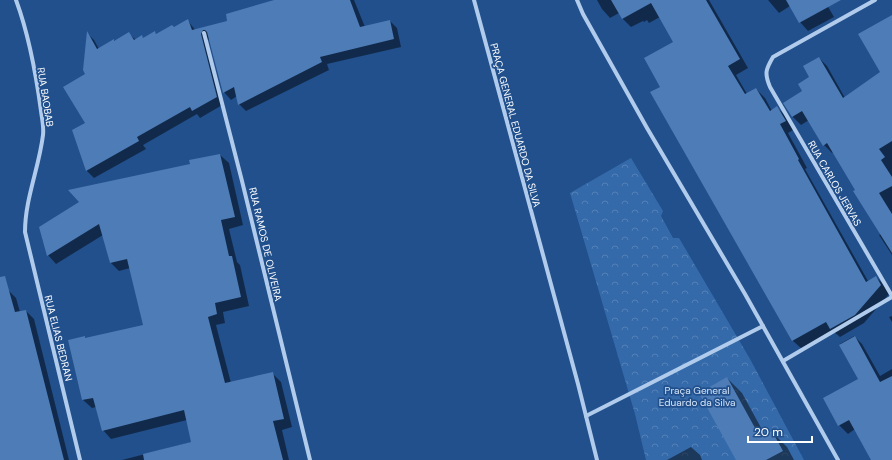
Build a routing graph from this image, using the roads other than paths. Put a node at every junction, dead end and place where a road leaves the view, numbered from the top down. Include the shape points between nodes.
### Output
1 (16, 0) edge
2 (474, 0) edge
3 (577, 0) edge
4 (875, 0) edge
5 (204, 33) dead end
6 (25, 220) joint
7 (892, 296) edge
8 (763, 326) junction
9 (783, 361) junction
10 (586, 416) junction
11 (80, 460) edge
12 (310, 460) edge
13 (597, 460) edge
14 (838, 460) edge

1 - 6 street, RUA BAOBAB via 38,87 43,133
2 - 10 street, PRAÇA GENERAL EDUARDO DA SILVA
3 - 8 street via 647,128
4 - 7 street, RUA CARLOS JERVAS via 773,57 766,69 766,77
5 - 12 street, RUA RAMOS DE OLIVEIRA
6 - 11 street, RUA ELIAS BEDRAN via 25,232
7 - 9 street
8 - 9 street
8 - 10 street
9 - 14 street
10 - 13 street, PRAÇA GENERAL EDUARDO DA SILVA

